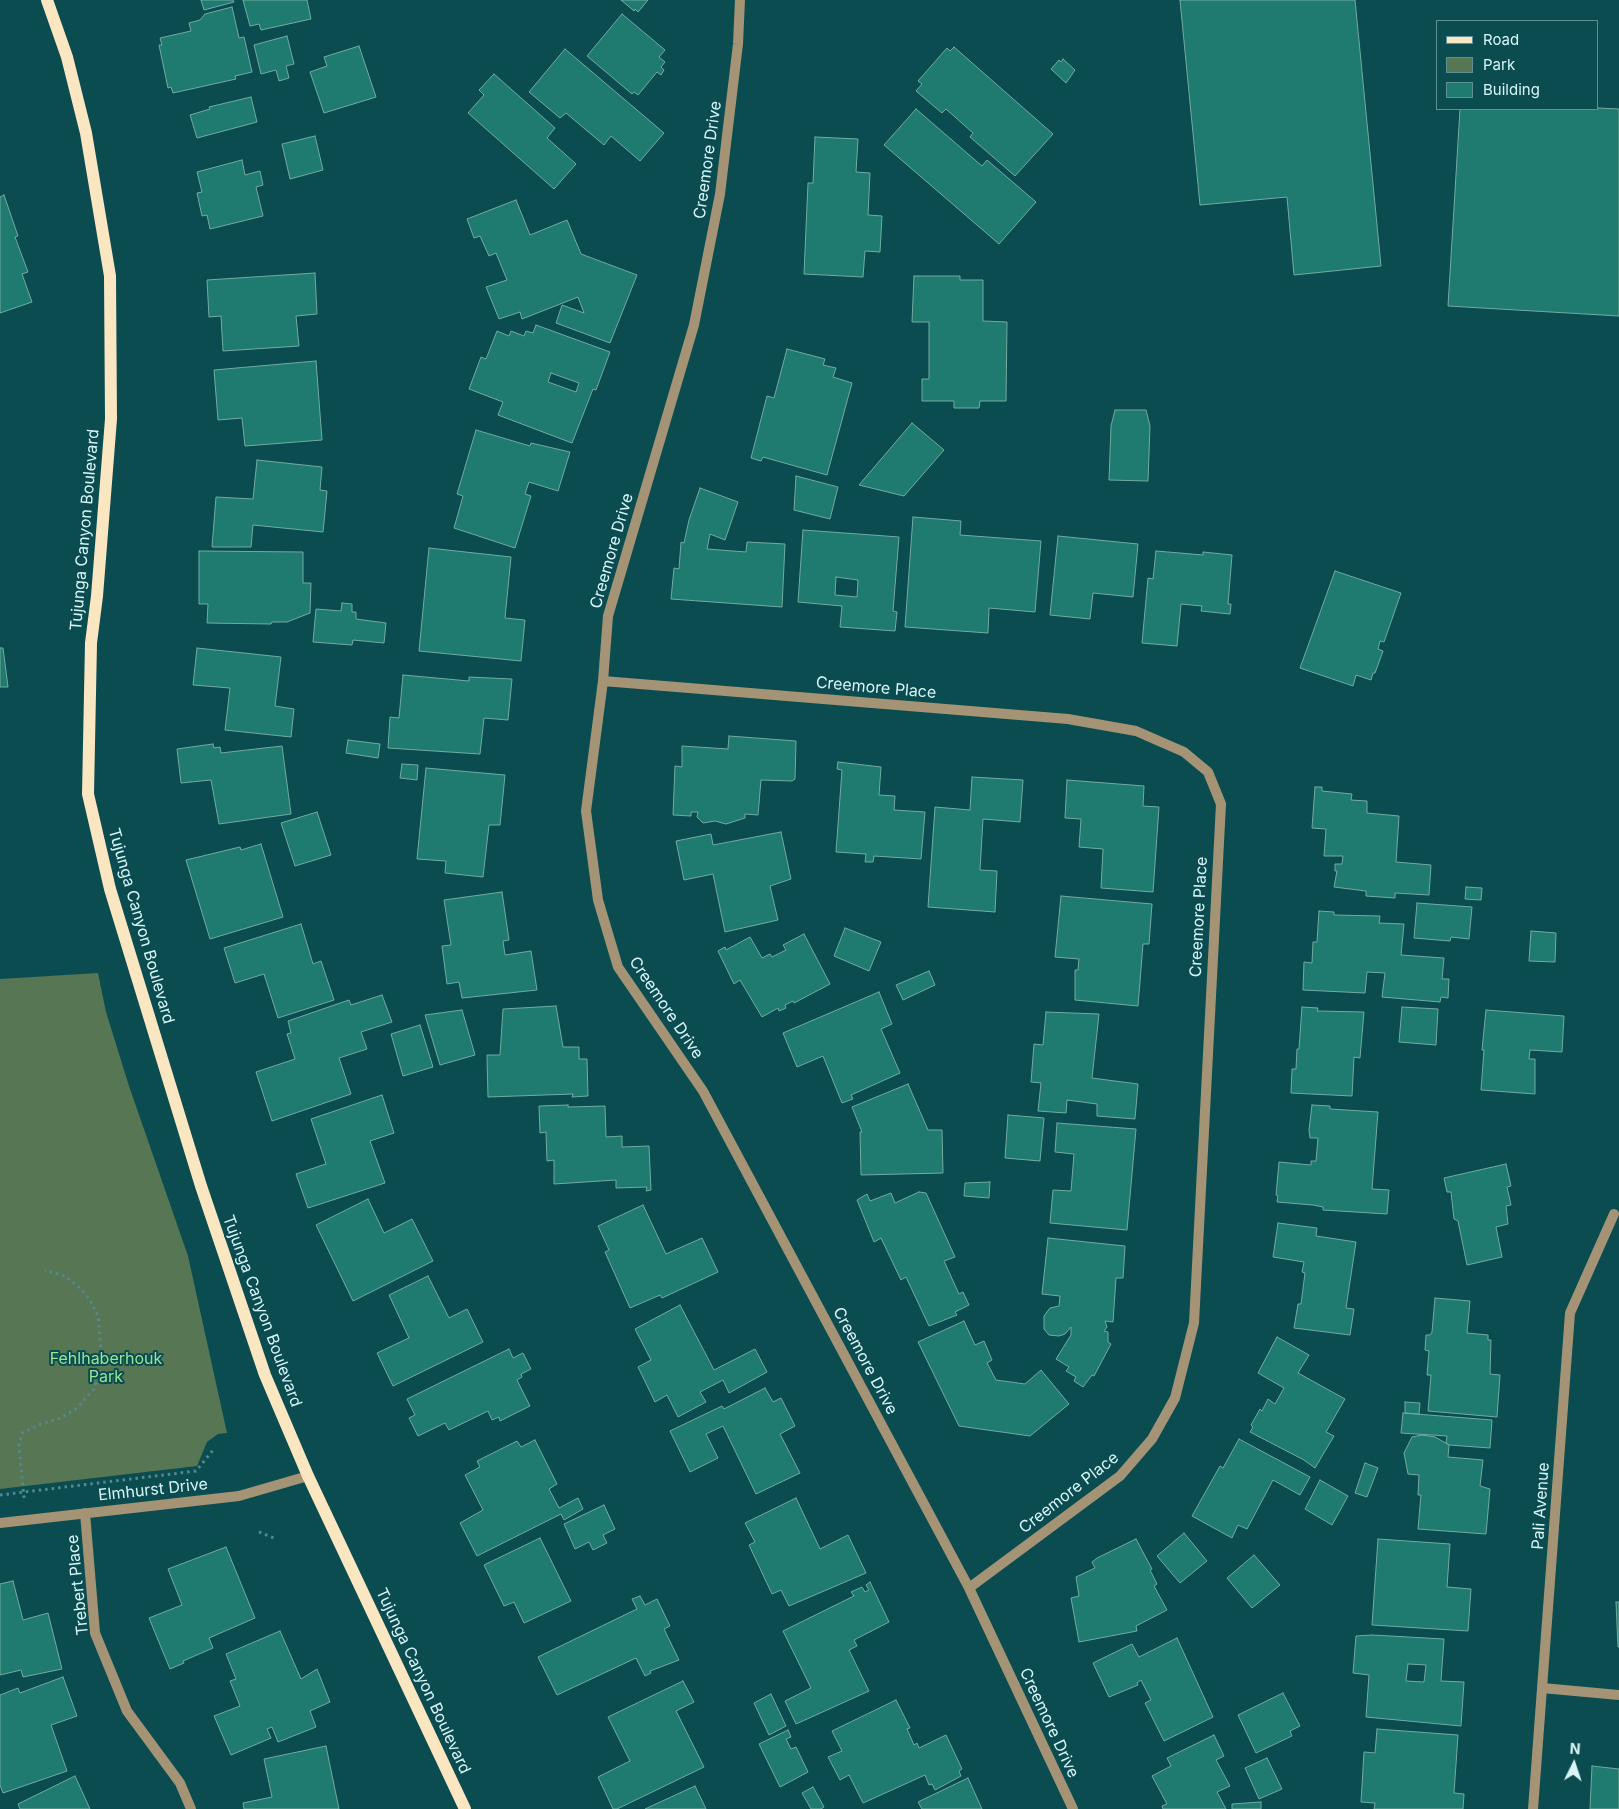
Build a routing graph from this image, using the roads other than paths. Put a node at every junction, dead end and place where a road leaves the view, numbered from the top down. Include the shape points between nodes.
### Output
1 (48, 0) edge
2 (740, 0) edge
3 (603, 681) junction
4 (1614, 1214) dead end
5 (308, 1476) junction
6 (85, 1513) junction
7 (0, 1523) edge
8 (969, 1588) junction
9 (1542, 1688) junction
10 (1619, 1695) edge
11 (191, 1809) edge
12 (465, 1809) edge
13 (1073, 1809) edge
14 (1533, 1809) edge

1 - 5 main road, Tujunga Canyon Boulevard via 86,133 110,276 111,419 91,643 88,794 110,889 200,1186 265,1375
2 - 3 street, Creemore Drive via 738,44 720,194 694,325 608,616
3 - 8 street, Creemore Drive via 586,811 598,900 618,967 704,1091
3 - 8 street, Creemore Place via 1068,719 1136,731 1184,752 1208,772 1221,804 1194,1323 1175,1398 1152,1439 1120,1476
4 - 9 street, Pali Avenue via 1570,1313
5 - 6 street, Elmhurst Drive via 239,1496
5 - 12 main road, Tujunga Canyon Boulevard
6 - 7 street, Elmhurst Drive
6 - 11 street, Trebert Place via 95,1633 128,1711 180,1783
8 - 13 street, Creemore Drive
9 - 10 street
9 - 14 street, Pali Avenue

